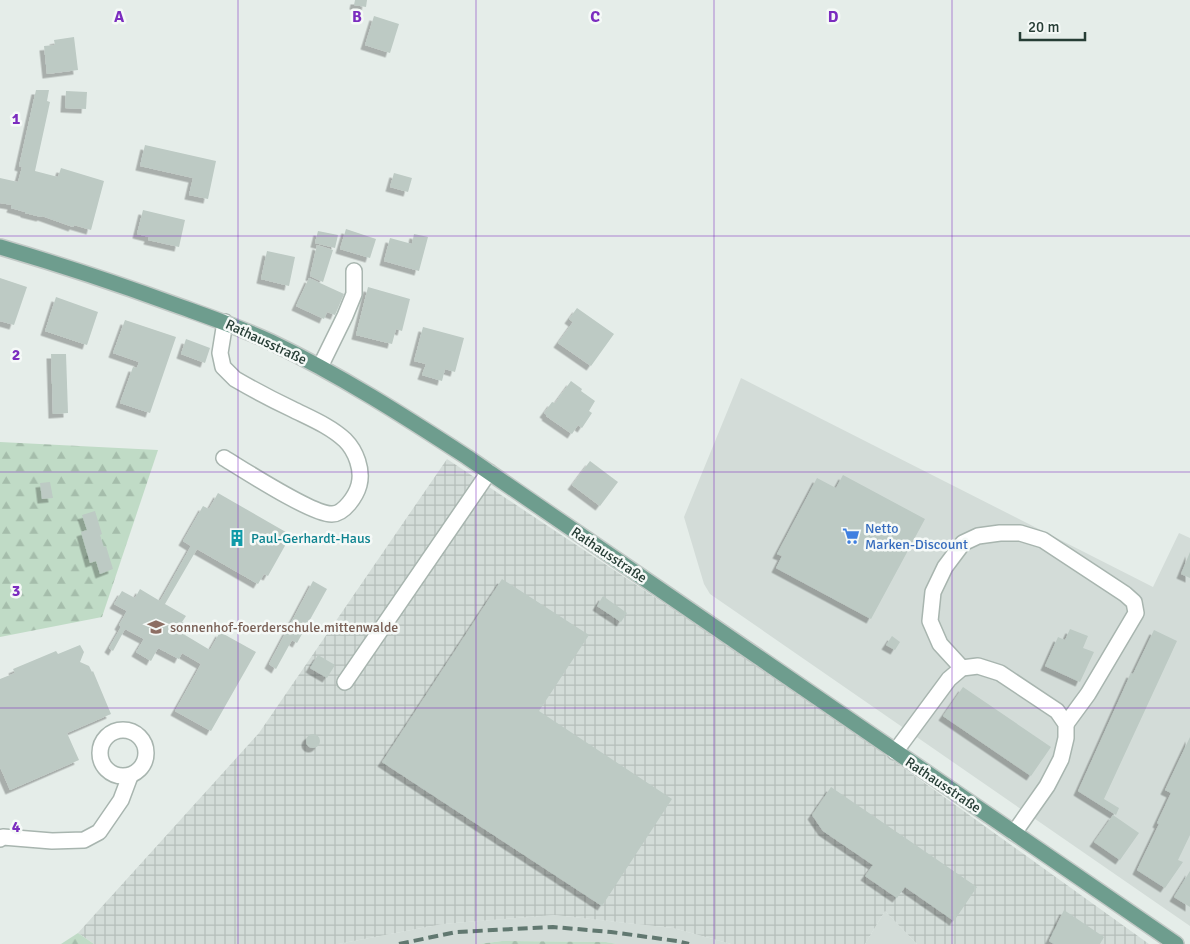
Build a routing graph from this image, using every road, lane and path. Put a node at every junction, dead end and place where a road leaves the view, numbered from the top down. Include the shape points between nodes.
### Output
1 (0, 247) edge
2 (354, 271) dead end
3 (225, 322) junction
4 (320, 367) junction
5 (224, 458) dead end
6 (489, 472) junction
7 (962, 668) junction
8 (345, 682) dead end
9 (1066, 724) junction
10 (895, 752) junction
11 (130, 776) dead end
12 (1014, 833) junction
13 (0, 838) edge
14 (1176, 944) edge

1 - 3 main road, Rathausstraße via 113,282
2 - 4 lane via 354,294
3 - 4 main road, Rathausstraße
3 - 5 lane via 220,353 223,367 235,379 330,429 346,441 360,468 361,478 357,492 347,505 339,513 331,515 314,510
4 - 6 main road, Rathausstraße
6 - 8 lane
6 - 10 main road, Rathausstraße
7 - 9 lane via 978,666 1000,673 1057,711
7 - 9 lane via 940,644 930,622 933,592 944,567 963,542 978,536 1020,533 1043,540 1125,594 1134,602 1136,612 1088,694
7 - 10 lane via 949,679
9 - 12 lane via 1061,759 1047,786
10 - 12 main road, Rathausstraße
11 - 13 lane via 121,800 99,832 84,840
12 - 14 main road, Rathausstraße

